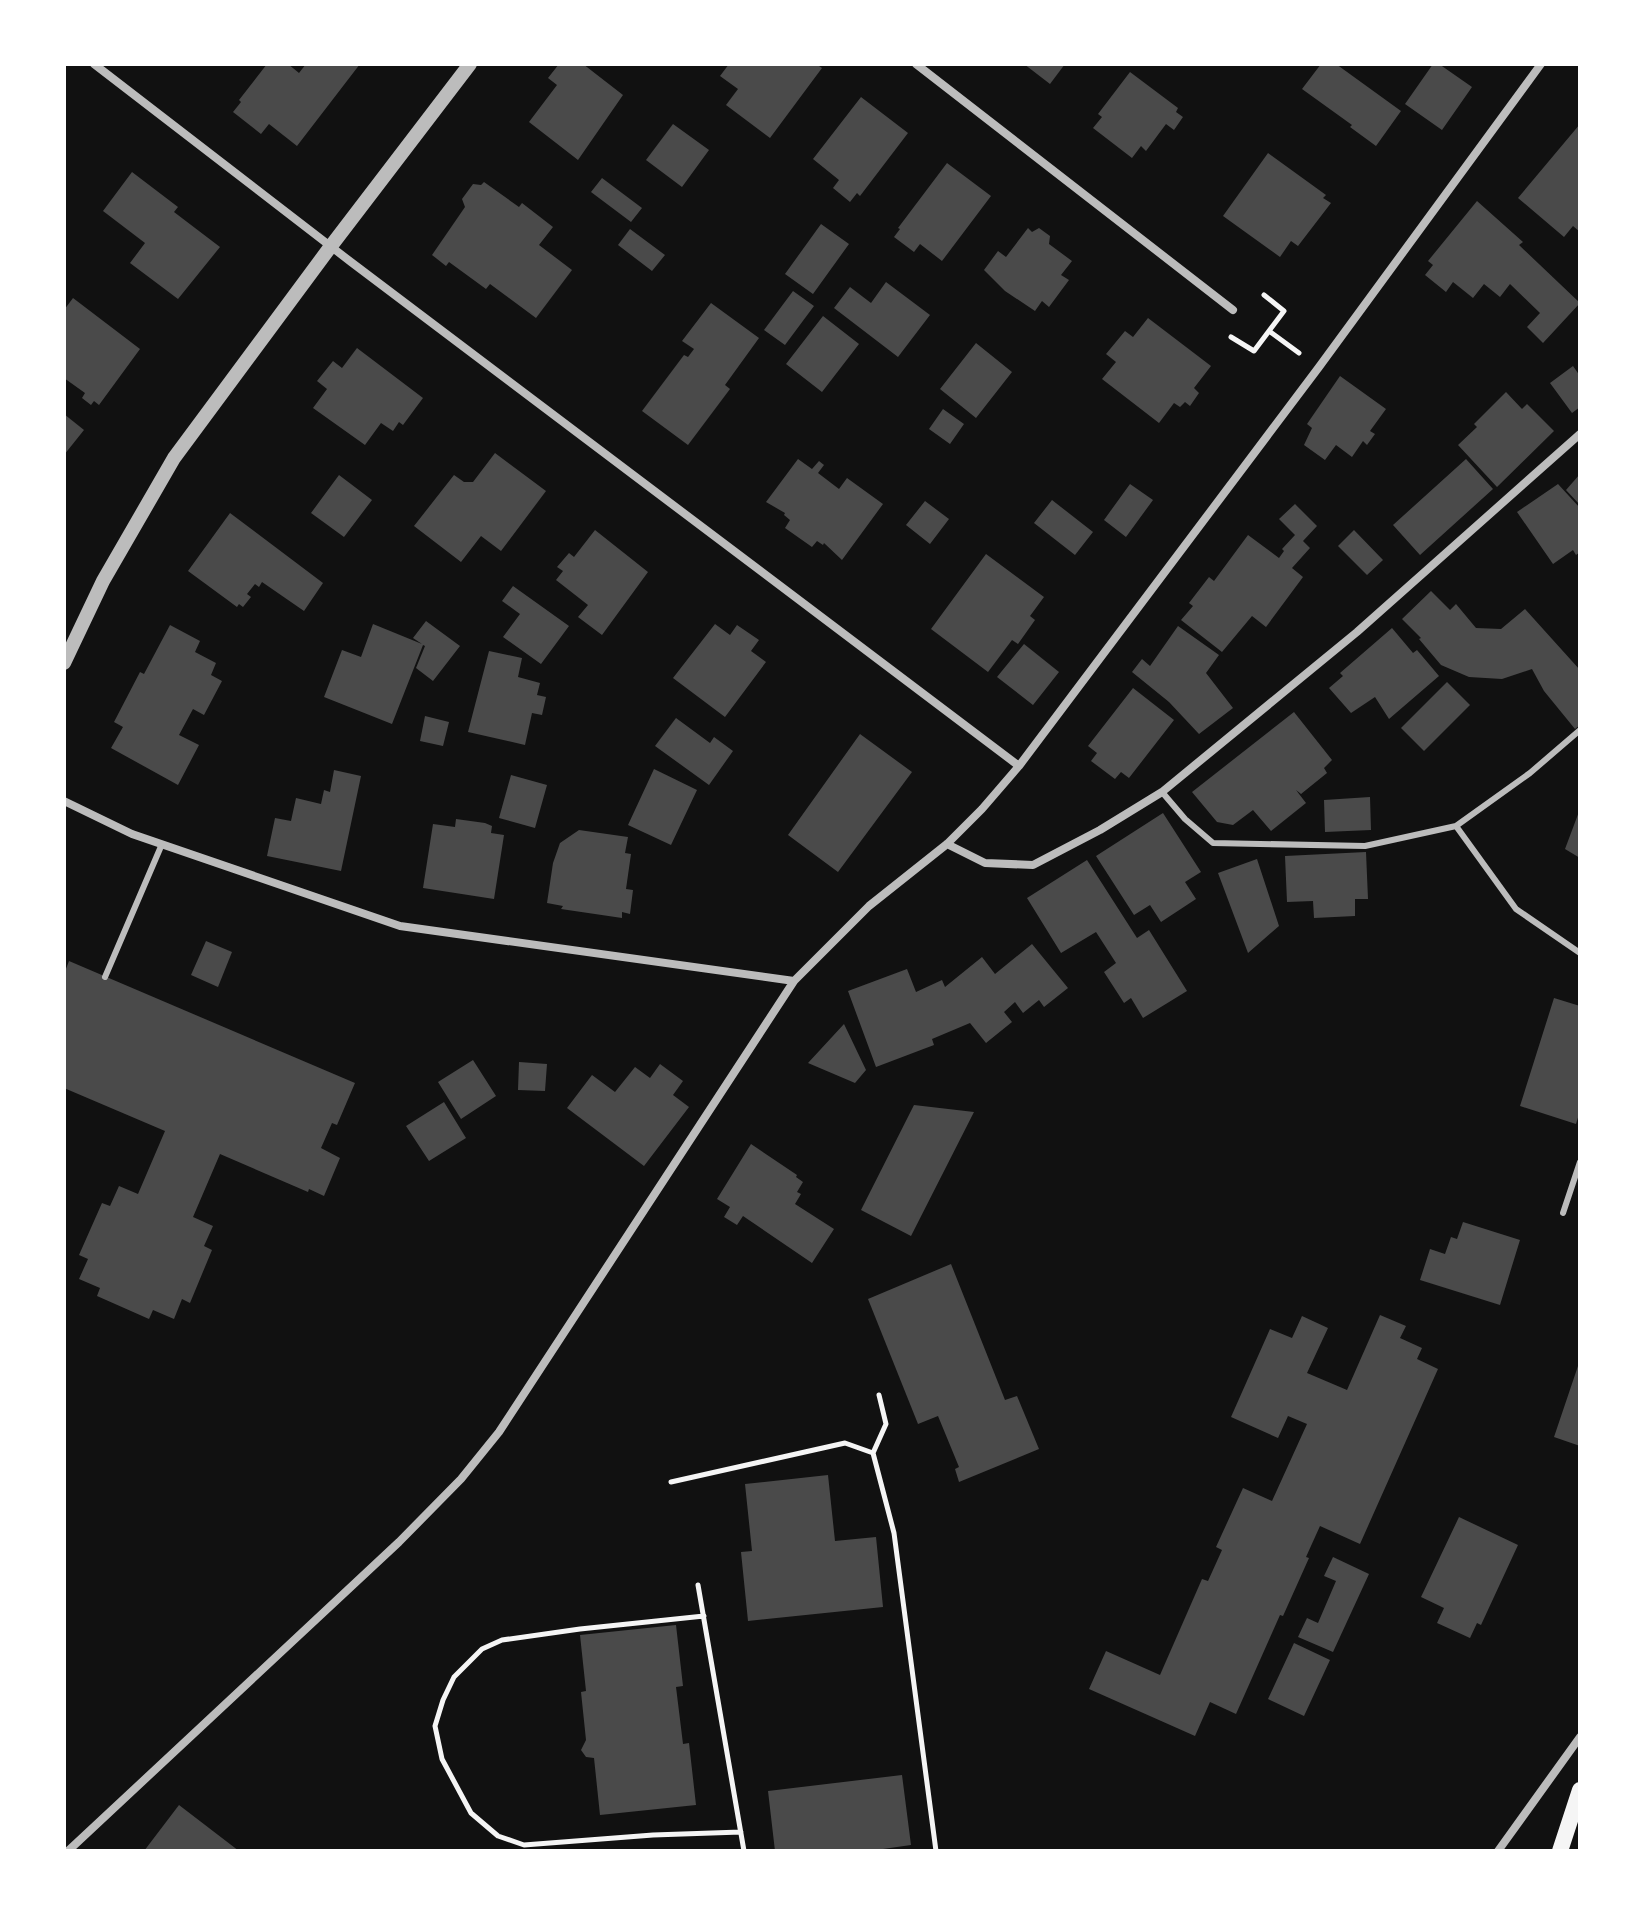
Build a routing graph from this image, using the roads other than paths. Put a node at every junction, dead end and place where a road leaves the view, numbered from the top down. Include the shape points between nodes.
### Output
1 (94, 64) edge
2 (470, 64) edge
3 (916, 64) edge
4 (1541, 64) edge
5 (331, 246) junction
6 (1233, 310) dead end
7 (1580, 434) edge
8 (64, 663) edge
9 (1580, 730) edge
10 (1019, 766) junction
11 (1162, 792) junction
12 (64, 801) edge
13 (1456, 826) junction
14 (162, 844) junction
15 (947, 844) junction
16 (1580, 953) edge
17 (105, 977) dead end
18 (794, 981) junction
19 (1580, 1162) edge
20 (1563, 1213) dead end
21 (1580, 1737) edge
22 (1580, 1790) edge
23 (68, 1851) edge
24 (1498, 1851) edge
25 (1560, 1851) edge

1 - 5 street
2 - 5 street
3 - 6 street
4 - 10 street
5 - 8 street via 174,458 103,581
5 - 10 street
7 - 11 street via 1357,632
9 - 13 lane
10 - 15 street
11 - 13 lane via 1213,843 1365,846
11 - 15 street via 1033,865 985,863
12 - 14 street
13 - 16 lane via 1516,909
14 - 17 lane
14 - 18 street via 400,926
15 - 18 street via 869,906
18 - 23 street via 507,1420 461,1479
19 - 20 lane
21 - 24 street
22 - 25 main road

